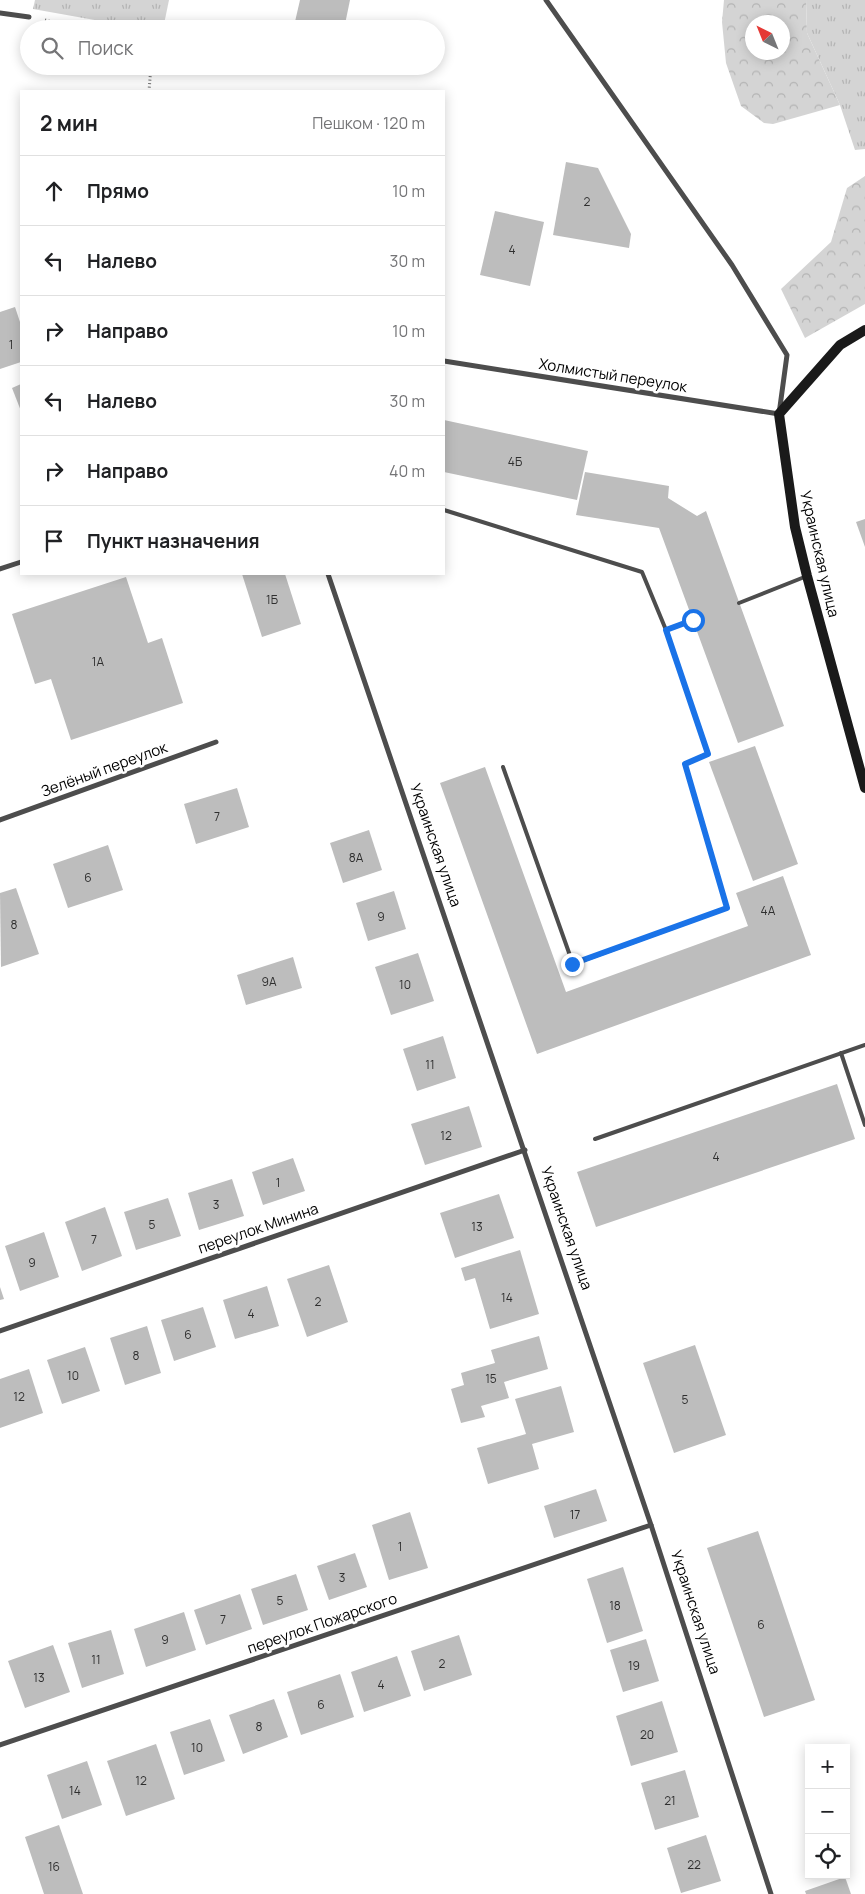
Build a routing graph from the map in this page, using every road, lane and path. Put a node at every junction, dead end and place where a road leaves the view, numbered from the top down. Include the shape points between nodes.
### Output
1 (546, 0) edge
2 (0, 13) edge
3 (29, 17) joint
4 (42, 20) edge
5 (150, 75) edge
6 (149, 90) edge
7 (865, 330) edge
8 (445, 361) edge
9 (779, 414) junction
10 (445, 510) edge
11 (20, 562) edge
12 (0, 569) edge
13 (328, 575) edge
14 (807, 576) junction
15 (739, 603) dead end
16 (693, 620) dead end
17 (666, 630) junction
18 (216, 742) dead end
19 (503, 767) dead end
20 (865, 788) edge
21 (0, 820) edge
22 (865, 1044) edge
23 (841, 1053) junction
24 (865, 1126) edge
25 (595, 1139) dead end
26 (524, 1150) junction
27 (0, 1330) edge
28 (651, 1525) junction
29 (0, 1745) edge
30 (772, 1894) edge

1 - 9 street via 732,265 787,355
2 - 3 street
3 - 4 path
5 - 6 path
7 - 9 street via 840,345
8 - 9 street, Холмистый переулок
9 - 14 street, Украинская улица via 795,526
10 - 17 lane via 642,572
11 - 12 street
13 - 26 street, Украинская улица
14 - 15 lane
14 - 20 street, Украинская улица
16 - 17 lane
17 - 19 lane via 708,754 685,764 727,908 572,964
18 - 21 street, Зелёный переулок
22 - 23 lane
23 - 24 lane
23 - 25 lane
26 - 27 street, переулок Минина
26 - 28 street, Украинская улица
28 - 29 street, переулок Пожарского
28 - 30 street, Украинская улица

